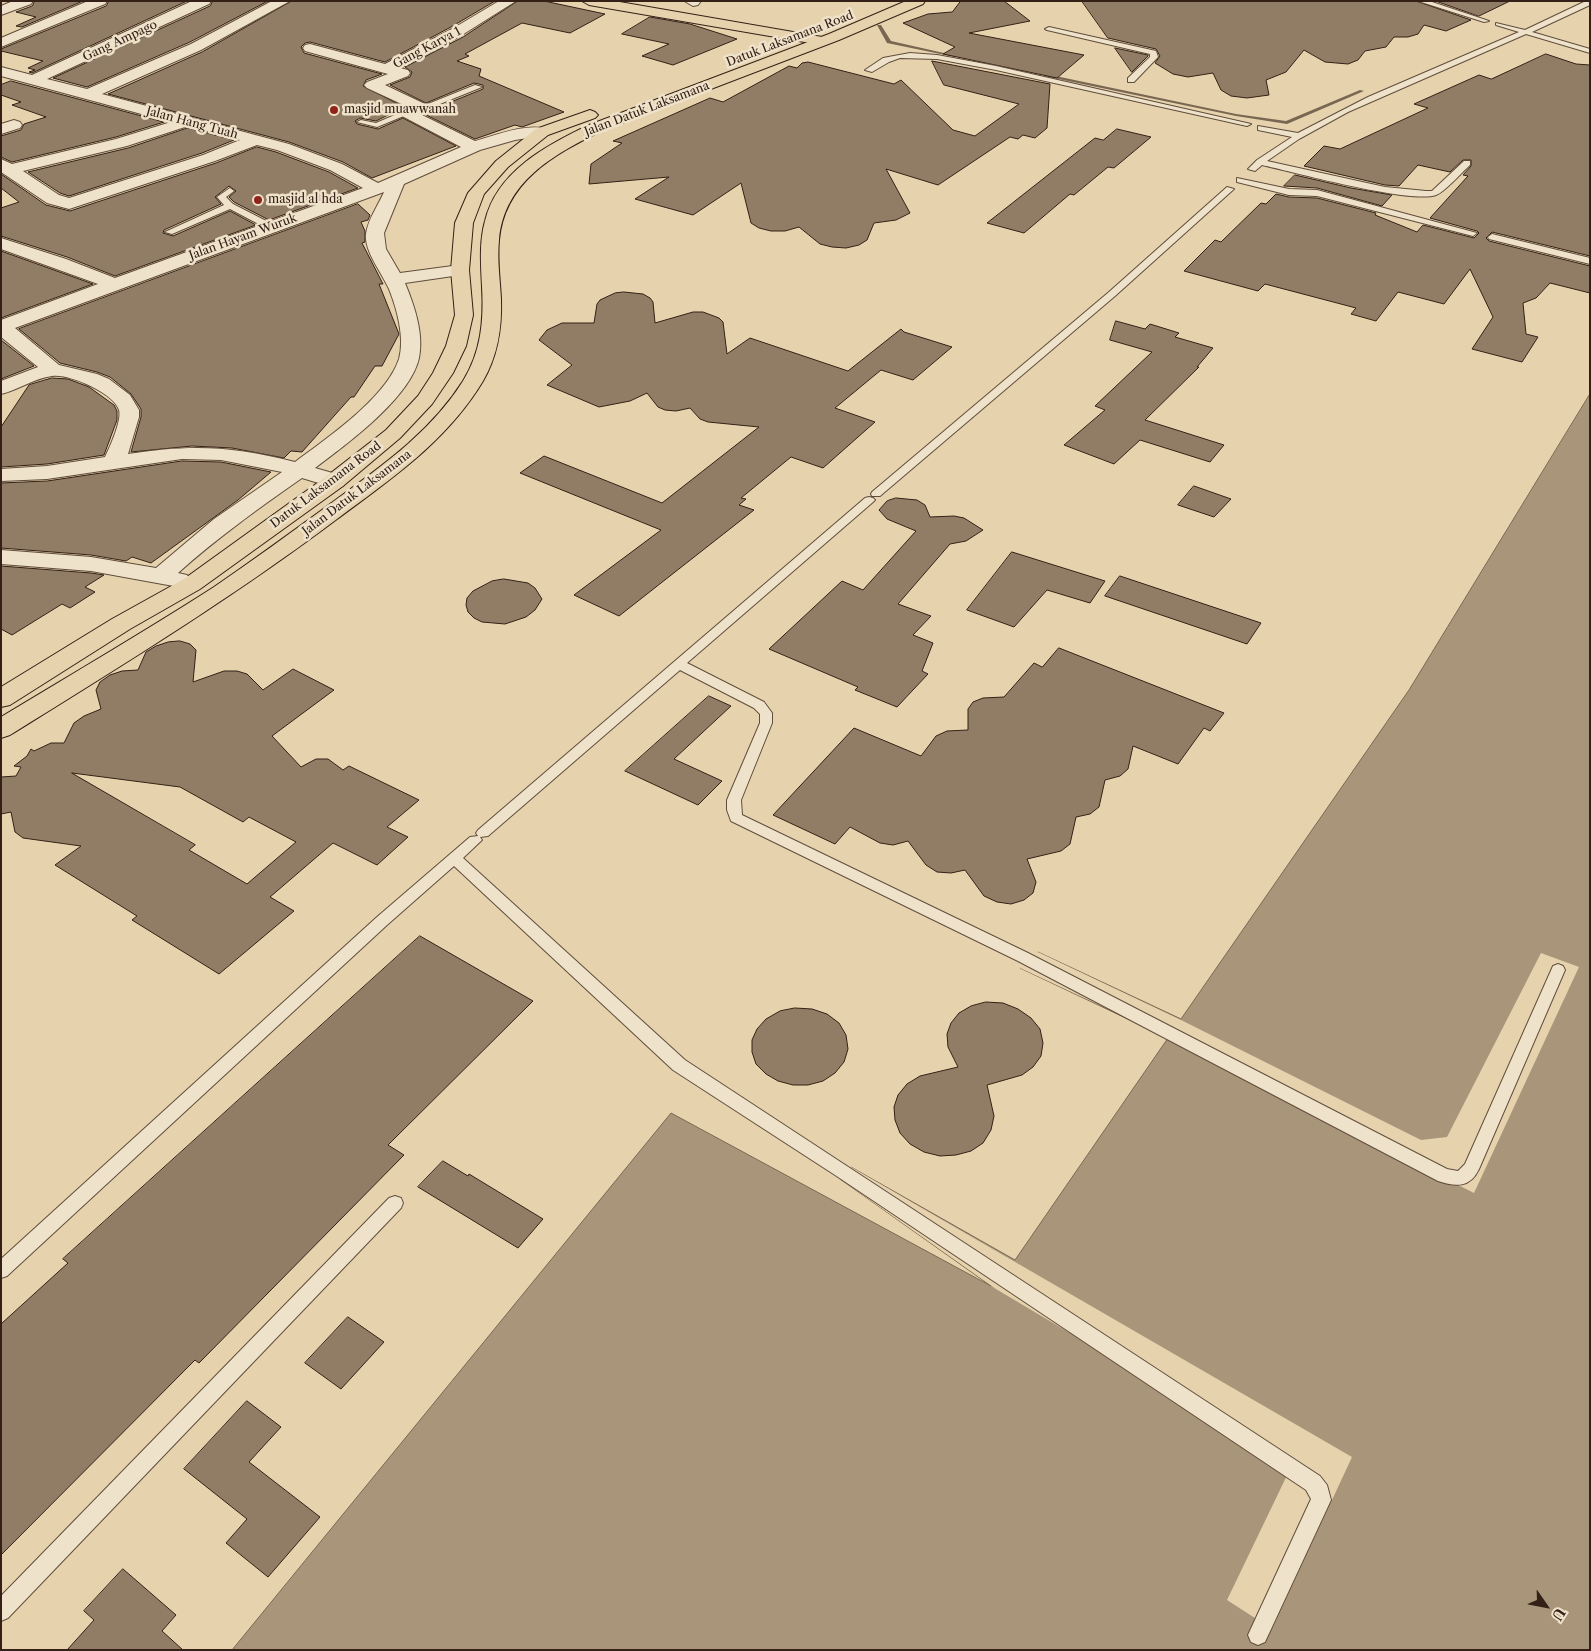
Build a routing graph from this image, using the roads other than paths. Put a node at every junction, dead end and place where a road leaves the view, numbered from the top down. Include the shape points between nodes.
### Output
1 (26, 1) edge
2 (100, 1) edge
3 (204, 1) edge
4 (283, 1) edge
5 (509, 1) edge
6 (589, 1) edge
7 (692, 1) edge
8 (888, 1) edge
9 (918, 1) edge
10 (1421, 1) edge
11 (1590, 2) edge
12 (712, 5) dead end
13 (1, 11) edge
14 (1486, 21) dead end
15 (1498, 24) dead end
16 (1050, 29) dead end
17 (823, 33) junction
18 (1525, 33) junction
19 (798, 37) junction
20 (1, 43) edge
21 (310, 48) dead end
22 (1590, 51) edge
23 (387, 69) junction
24 (869, 70) dead end
25 (1, 71) edge
26 (35, 80) junction
27 (478, 87) dead end
28 (89, 94) junction
29 (1115, 94) junction
30 (422, 108) junction
31 (407, 113) junction
32 (186, 122) junction
33 (361, 122) dead end
34 (1248, 124) dead end
35 (1261, 128) dead end
36 (542, 132) junction
37 (1300, 136) junction
38 (255, 140) junction
39 (474, 147) junction
40 (1260, 162) junction
41 (1467, 163) dead end
42 (5, 167) edge
43 (396, 181) junction
44 (1236, 184) junction
45 (377, 189) junction
46 (230, 190) dead end
47 (230, 206) junction
48 (271, 226) junction
49 (169, 232) dead end
50 (1473, 233) dead end
51 (1492, 237) dead end
52 (1, 243) edge
53 (1590, 261) edge
54 (460, 270) junction
55 (393, 279) junction
56 (116, 285) junction
57 (1, 327) edge
58 (52, 369) junction
59 (1, 388) edge
60 (338, 440) junction
61 (374, 450) junction
62 (112, 464) junction
63 (299, 470) junction
64 (1, 475) edge
65 (335, 480) junction
66 (286, 515) junction
67 (314, 526) junction
68 (1, 557) edge
69 (161, 576) junction
70 (192, 584) junction
71 (679, 664) junction
72 (1, 699) edge
73 (1, 730) edge
74 (455, 859) junction
75 (1558, 970) dead end
76 (395, 1203) dead end
77 (1, 1270) edge
78 (1, 1611) edge
79 (1258, 1635) dead end

1 - 13 street
2 - 20 street
3 - 26 street, Gang Ampago
4 - 28 street via 196,47
5 - 23 street, Gang Karya 1
6 - 19 main road
7 - 12 main road
8 - 17 main road, Datuk Laksamana Road
9 - 17 main road, Jalan Datuk Laksamana via 848,30
10 - 14 lane
11 - 18 lane
15 - 18 lane
16 - 29 lane via 1153,52 1154,57
17 - 19 main road, Datuk Laksamana Road
17 - 67 main road, Jalan Datuk Laksamana via 595,128 525,169 507,188 494,214 490,240 493,311 488,349 470,386 448,416 404,459
18 - 22 lane
18 - 37 lane via 1371,98
19 - 36 main road, Datuk Laksamana Road
21 - 23 street
23 - 30 street, Gang Karya 1 via 404,73 372,86
24 - 29 lane via 899,56 924,56
25 - 26 street, Jalan Hang Tuah
26 - 28 street, Jalan Hang Tuah
27 - 30 lane
28 - 32 street, Jalan Hang Tuah
29 - 34 lane
30 - 31 street
31 - 33 lane via 377,125
31 - 39 street
32 - 38 street, Jalan Hang Tuah
32 - 42 street via 121,143
35 - 37 lane
36 - 39 street, Jalan Hayam Wuruk via 513,135
36 - 54 main road, Datuk Laksamana Road via 502,164 476,193 464,223
37 - 40 lane
38 - 42 street via 69,204 53,199
38 - 45 street, Jalan Hang Tuah via 336,167
39 - 43 street, Jalan Hayam Wuruk
40 - 41 lane via 1342,181 1428,194 1434,193
40 - 44 lane
43 - 45 street, Jalan Hayam Wuruk
43 - 55 street via 377,226 375,240
44 - 50 lane via 1317,193
44 - 71 lane
45 - 48 street, Jalan Hayam Wuruk
46 - 47 lane via 221,197
47 - 48 lane
47 - 49 lane
48 - 56 street, Jalan Hayam Wuruk
51 - 53 lane
52 - 56 street
54 - 55 street
54 - 61 main road, Datuk Laksamana Road via 464,315 456,346 425,400
55 - 60 street via 408,324 409,360 398,384
56 - 57 street, Jalan Hayam Wuruk
57 - 58 street
58 - 59 street
58 - 62 street via 102,383 123,399 129,417
60 - 61 street
60 - 63 street
61 - 65 main road, Datuk Laksamana Road
62 - 63 street via 184,453 250,458
62 - 64 street via 34,475
63 - 65 street
63 - 69 street via 196,544
65 - 66 main road, Datuk Laksamana Road
66 - 67 main road
66 - 70 main road, Datuk Laksamana Road
67 - 73 main road, Jalan Datuk Laksamana via 223,591
68 - 69 street via 92,563
69 - 70 street
70 - 72 main road, Datuk Laksamana Road
71 - 74 lane
71 - 75 lane via 759,705 766,712 766,723 734,800 736,818 1023,957 1444,1176 1462,1179 1471,1170
74 - 77 lane via 382,921
74 - 79 lane via 679,1065 1314,1483 1321,1500
76 - 78 lane

